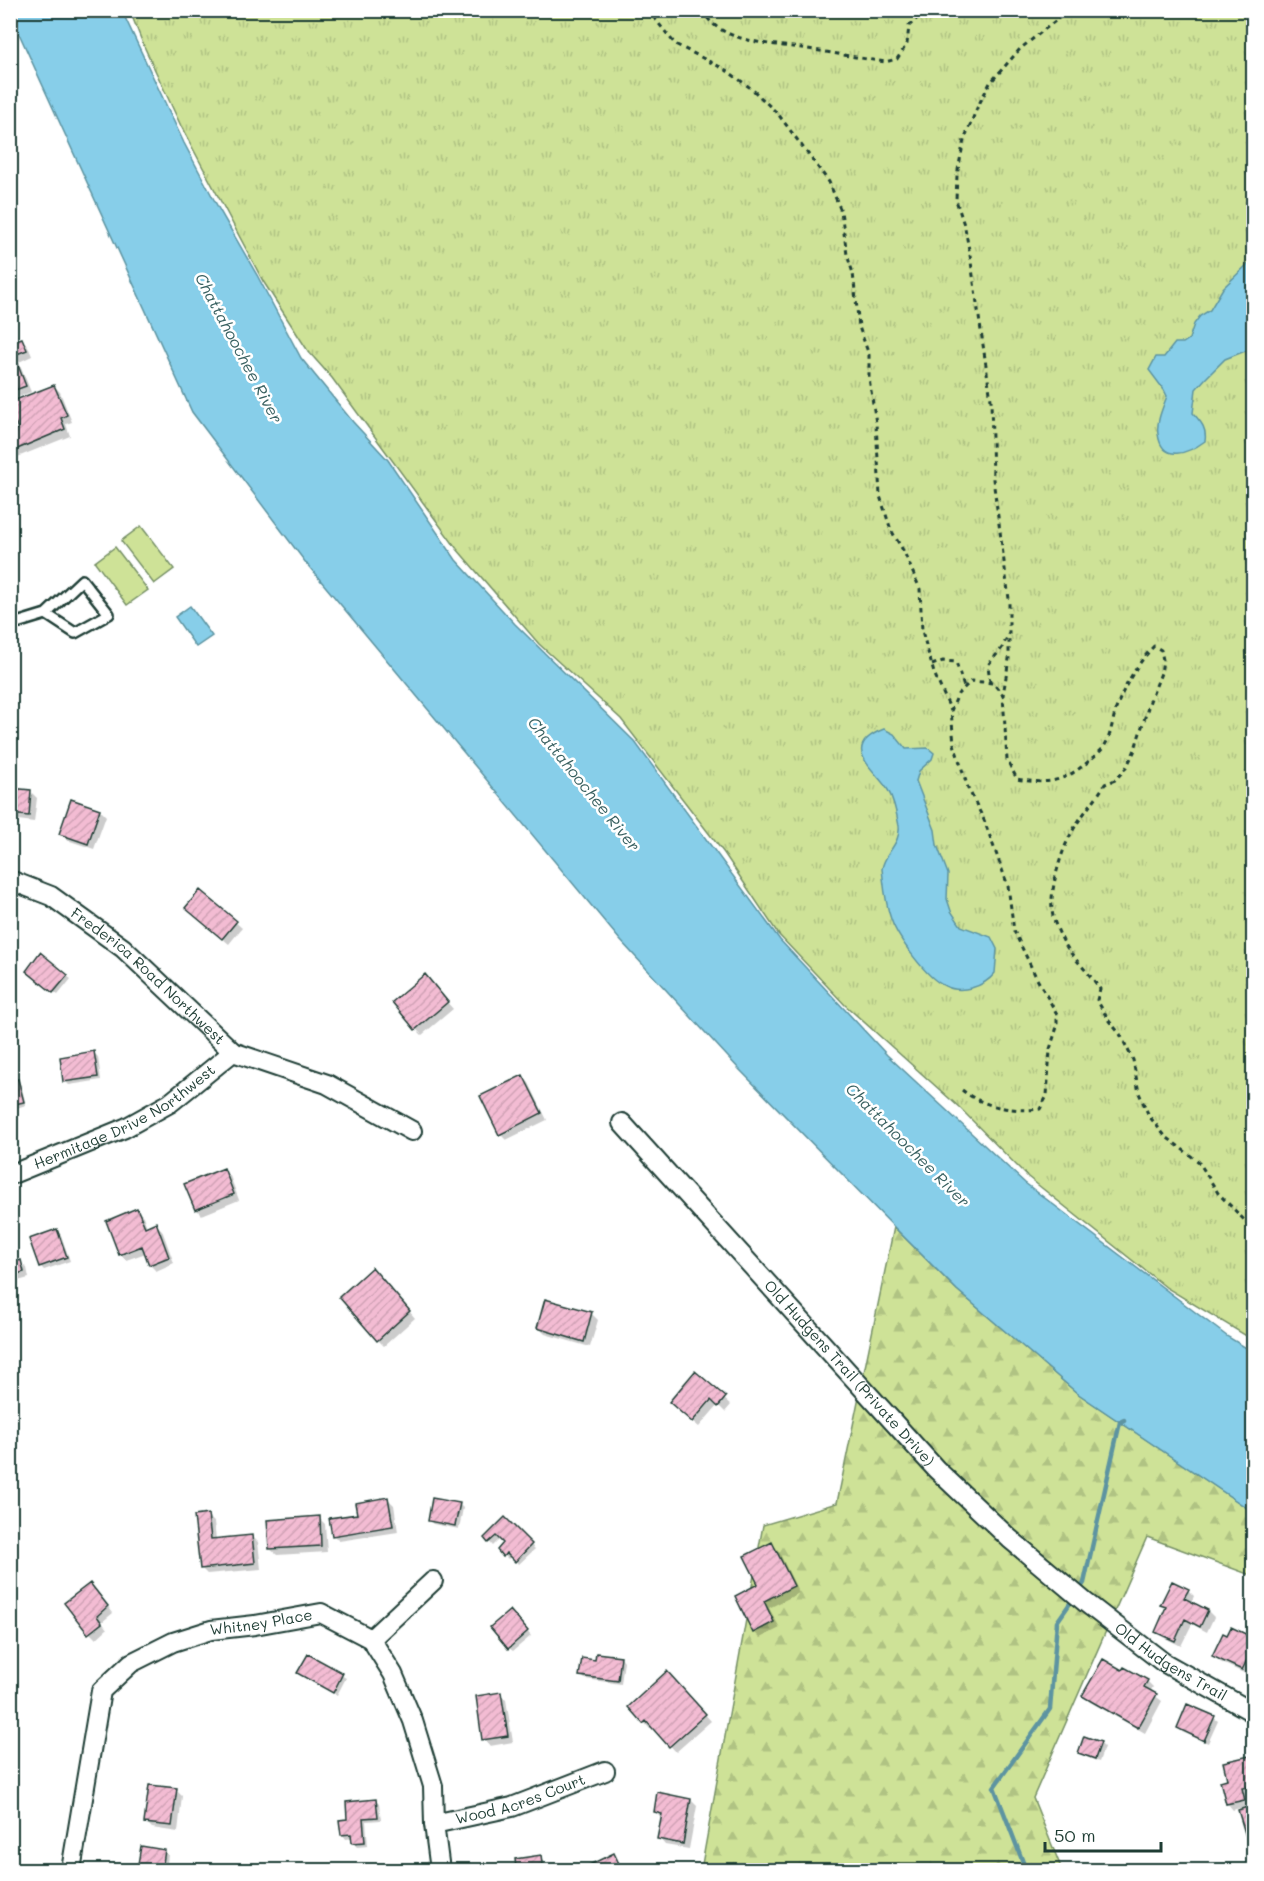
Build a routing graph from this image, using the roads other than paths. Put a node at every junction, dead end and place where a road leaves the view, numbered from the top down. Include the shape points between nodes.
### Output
1 (46, 614) junction
2 (10, 625) edge
3 (10, 880) edge
4 (233, 1052) junction
5 (622, 1123) dead end
6 (412, 1131) dead end
7 (10, 1175) edge
8 (433, 1581) dead end
9 (1088, 1604) joint
10 (371, 1639) junction
11 (1254, 1713) edge
12 (605, 1771) dead end
13 (434, 1824) junction
14 (71, 1870) edge
15 (440, 1870) edge

1 - 1 lane via 82,580 109,614 75,633
1 - 2 lane
3 - 4 street, Frederica Road Northwest via 51,896 123,948
4 - 6 street, Frederica Road Northwest via 327,1084
4 - 7 street, Hermitage Drive Northwest via 170,1103 125,1128
5 - 9 street, Old Hudgens Trail (Private Drive) via 936,1469 1010,1539
8 - 10 street
9 - 11 street, Old Hudgens Trail via 1163,1662
10 - 13 street via 393,1674 413,1721 433,1786
10 - 14 street, Whitney Place via 321,1613 211,1630 173,1642 131,1663 101,1691
12 - 13 street, Wood Acres Court via 512,1807
13 - 15 street

